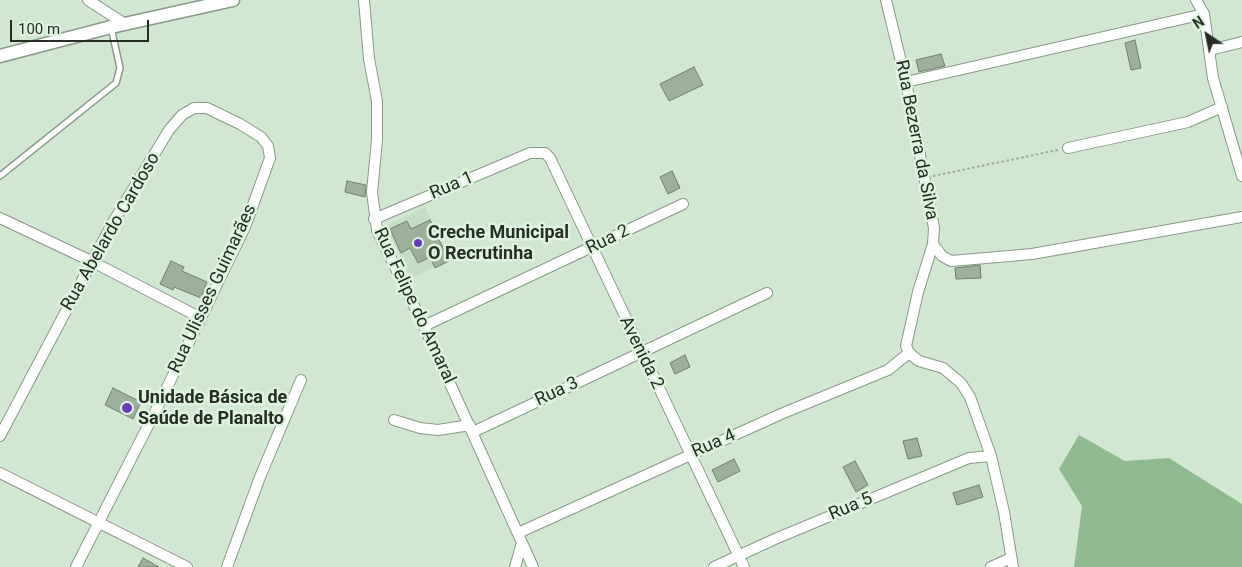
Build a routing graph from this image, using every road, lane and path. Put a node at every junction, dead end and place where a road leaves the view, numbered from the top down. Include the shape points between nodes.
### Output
1 (232, 0) edge
2 (364, 0) edge
3 (886, 0) edge
4 (1196, 0) edge
5 (93, 2) edge
6 (1204, 14) junction
7 (125, 24) junction
8 (111, 27) junction
9 (1242, 42) edge
10 (1210, 50) junction
11 (0, 56) edge
12 (906, 82) junction
13 (1222, 106) junction
14 (266, 143) joint
15 (1238, 145) edge
16 (1068, 148) joint
17 (530, 153) joint
18 (0, 176) edge
19 (1242, 176) edge
20 (926, 178) junction
21 (683, 204) dead end
22 (1242, 217) edge
23 (0, 218) edge
24 (374, 219) junction
25 (933, 244) junction
26 (591, 248) junction
27 (91, 261) junction
28 (767, 294) dead end
29 (201, 318) junction
30 (424, 326) junction
31 (908, 350) junction
32 (642, 353) junction
33 (301, 380) dead end
34 (394, 420) dead end
35 (471, 428) junction
36 (0, 436) edge
37 (690, 454) junction
38 (991, 456) junction
39 (0, 472) edge
40 (99, 521) junction
41 (520, 538) junction
42 (739, 556) junction
43 (1012, 563) edge
44 (76, 567) edge
45 (187, 567) edge
46 (227, 567) edge
47 (515, 567) edge
48 (533, 567) edge
49 (714, 567) edge
50 (744, 567) edge
51 (992, 567) edge

1 - 7 street
2 - 24 street, Rua Felipe do Amaral via 377,102 378,140 372,192
3 - 12 street, Rua Bezerra da Silva
4 - 6 street
5 - 7 street
6 - 10 street
6 - 12 street
7 - 8 street
8 - 11 street
8 - 18 lane via 120,68 116,83
9 - 10 street
10 - 13 street via 1213,78
12 - 20 street, Rua Bezerra da Silva
13 - 15 street
13 - 16 street via 1188,122
14 - 27 street, Rua Abelardo Cardoso via 253,131 221,114 207,108 190,109 169,130
14 - 29 street, Rua Ulisses Guimarães via 270,158 245,227
15 - 19 street
16 - 20 path
17 - 24 street, Rua 1
17 - 26 street, Avenida 2 via 540,152 550,158
20 - 25 street, Rua Bezerra da Silva
21 - 26 street, Rua 2
22 - 25 street via 1032,254 951,261 942,256
23 - 27 street
24 - 30 street, Rua Felipe do Amaral
25 - 31 street, Rua Bezerra da Silva via 918,292
26 - 30 street, Rua 2
26 - 32 street, Avenida 2
27 - 29 street
27 - 36 street, Rua Abelardo Cardoso
28 - 32 street, Rua 3
29 - 40 street, Rua Ulisses Guimarães
30 - 35 street, Rua Felipe do Amaral
31 - 37 street, Rua 4 via 888,370
31 - 38 street via 919,361 943,368 961,383 970,397
32 - 35 street, Rua 3
32 - 37 street, Avenida 2
33 - 46 street
34 - 35 street, Rua 3 via 438,430
35 - 41 street, Rua Felipe do Amaral
37 - 41 street, Rua 4
37 - 42 street, Avenida 2
38 - 42 street, Rua 5 via 969,458
38 - 43 street
39 - 40 street
40 - 44 street, Rua Ulisses Guimarães
40 - 45 street
41 - 47 street
41 - 48 street, Rua Felipe do Amaral
42 - 49 street, Rua 5
42 - 50 street, Avenida 2
43 - 51 street

